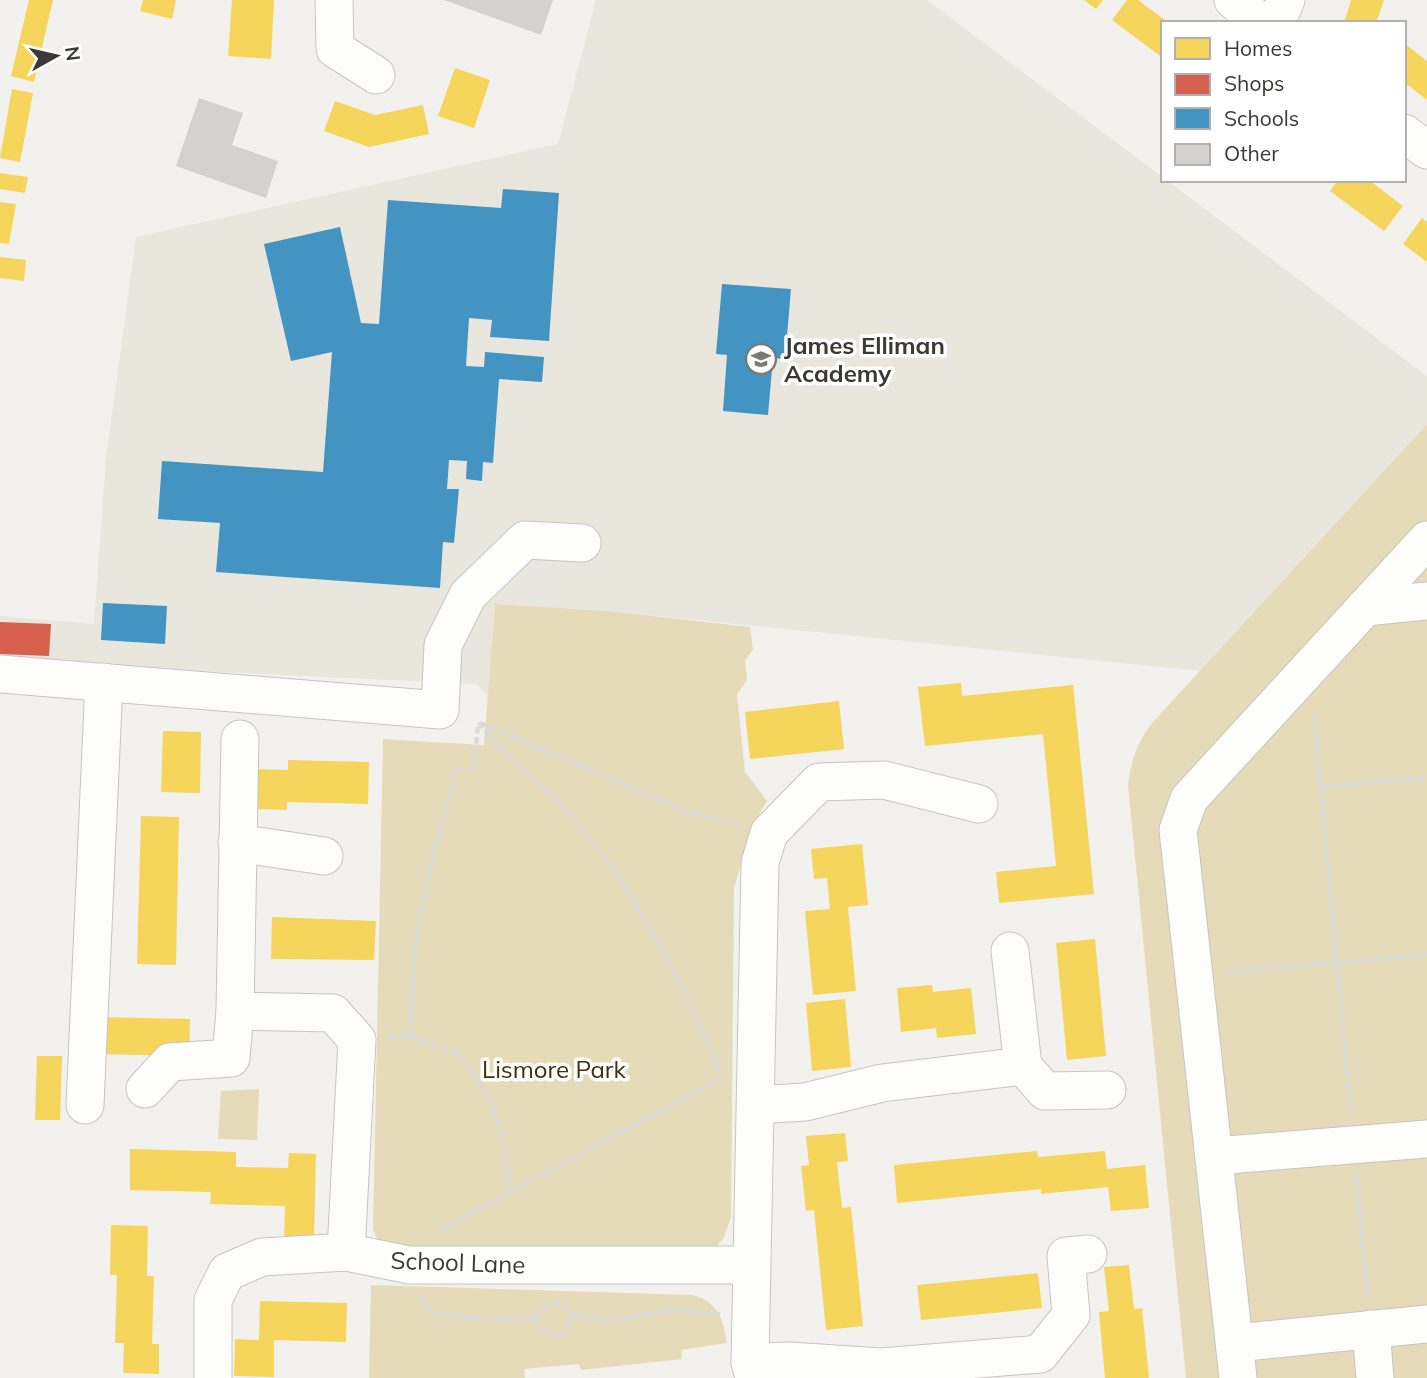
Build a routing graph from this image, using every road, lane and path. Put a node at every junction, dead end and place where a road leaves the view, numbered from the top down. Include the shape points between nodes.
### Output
1 (334, 0) edge
2 (1233, 0) edge
3 (1286, 0) edge
4 (1259, 21) edge
5 (1277, 21) edge
6 (376, 75) dead end
7 (1406, 134) edge
8 (1427, 150) edge
9 (1427, 540) edge
10 (582, 543) dead end
11 (1427, 601) edge
12 (1365, 607) junction
13 (1306, 672) junction
14 (0, 674) edge
15 (104, 682) junction
16 (440, 710) junction
17 (479, 722) junction
18 (240, 739) dead end
19 (1427, 777) edge
20 (1322, 787) junction
21 (979, 804) dead end
22 (769, 833) junction
23 (237, 843) junction
24 (324, 856) dead end
25 (1010, 951) dead end
26 (1427, 955) edge
27 (1339, 963) junction
28 (1194, 975) junction
29 (235, 1011) junction
30 (410, 1036) junction
31 (357, 1040) junction
32 (1023, 1066) junction
33 (739, 1071) junction
34 (145, 1089) dead end
35 (1107, 1090) dead end
36 (756, 1104) junction
37 (85, 1105) dead end
38 (1427, 1139) edge
39 (1354, 1144) junction
40 (1214, 1156) junction
41 (510, 1190) junction
42 (346, 1252) junction
43 (1088, 1254) dead end
44 (409, 1265) junction
45 (750, 1265) junction
46 (572, 1315) junction
47 (534, 1319) junction
48 (750, 1319) junction
49 (1427, 1324) edge
50 (1371, 1329) junction
51 (1237, 1361) edge
52 (1047, 1366) edge
53 (752, 1370) edge
54 (214, 1378) edge
55 (1375, 1378) edge

1 - 6 street via 335,49
2 - 4 street
3 - 5 street
7 - 8 street
9 - 12 street
10 - 16 street via 524,540 468,595 443,645
11 - 12 street
12 - 13 street
13 - 20 path
13 - 28 street via 1189,799 1178,830
14 - 15 street
15 - 16 street
15 - 37 street
16 - 17 path via 463,721
17 - 22 path via 688,812
17 - 30 path via 474,769 456,769 433,855 415,944
17 - 33 path via 491,741 575,819 641,909 684,988
18 - 23 street
19 - 20 path
20 - 27 path
21 - 22 street via 884,780 819,782
22 - 33 street via 760,863
23 - 24 street
23 - 29 street
25 - 32 street
26 - 27 path
27 - 28 path
27 - 39 path
28 - 40 street
29 - 31 street via 332,1013
29 - 34 street via 231,1058 170,1062
30 - 31 path
30 - 41 path via 461,1056 481,1086 500,1125
31 - 42 street
32 - 35 street via 1045,1091
32 - 36 street via 882,1083 805,1102
33 - 36 street
33 - 41 path
36 - 45 street
38 - 39 street
39 - 40 street
39 - 50 path
40 - 51 street
41 - 44 path via 416,1244
42 - 44 street, School Lane
42 - 54 street, School Lane via 262,1257 227,1272 214,1300
43 - 52 street via 1066,1256 1070,1315
44 - 45 street, School Lane
44 - 47 path via 413,1291 434,1314
45 - 48 street
46 - 47 path via 564,1305 552,1303
46 - 47 path via 567,1331 557,1336 541,1330
46 - 48 path via 614,1321 671,1310
48 - 53 street
49 - 50 street
50 - 51 street
50 - 55 street
52 - 53 street via 881,1367 789,1361

